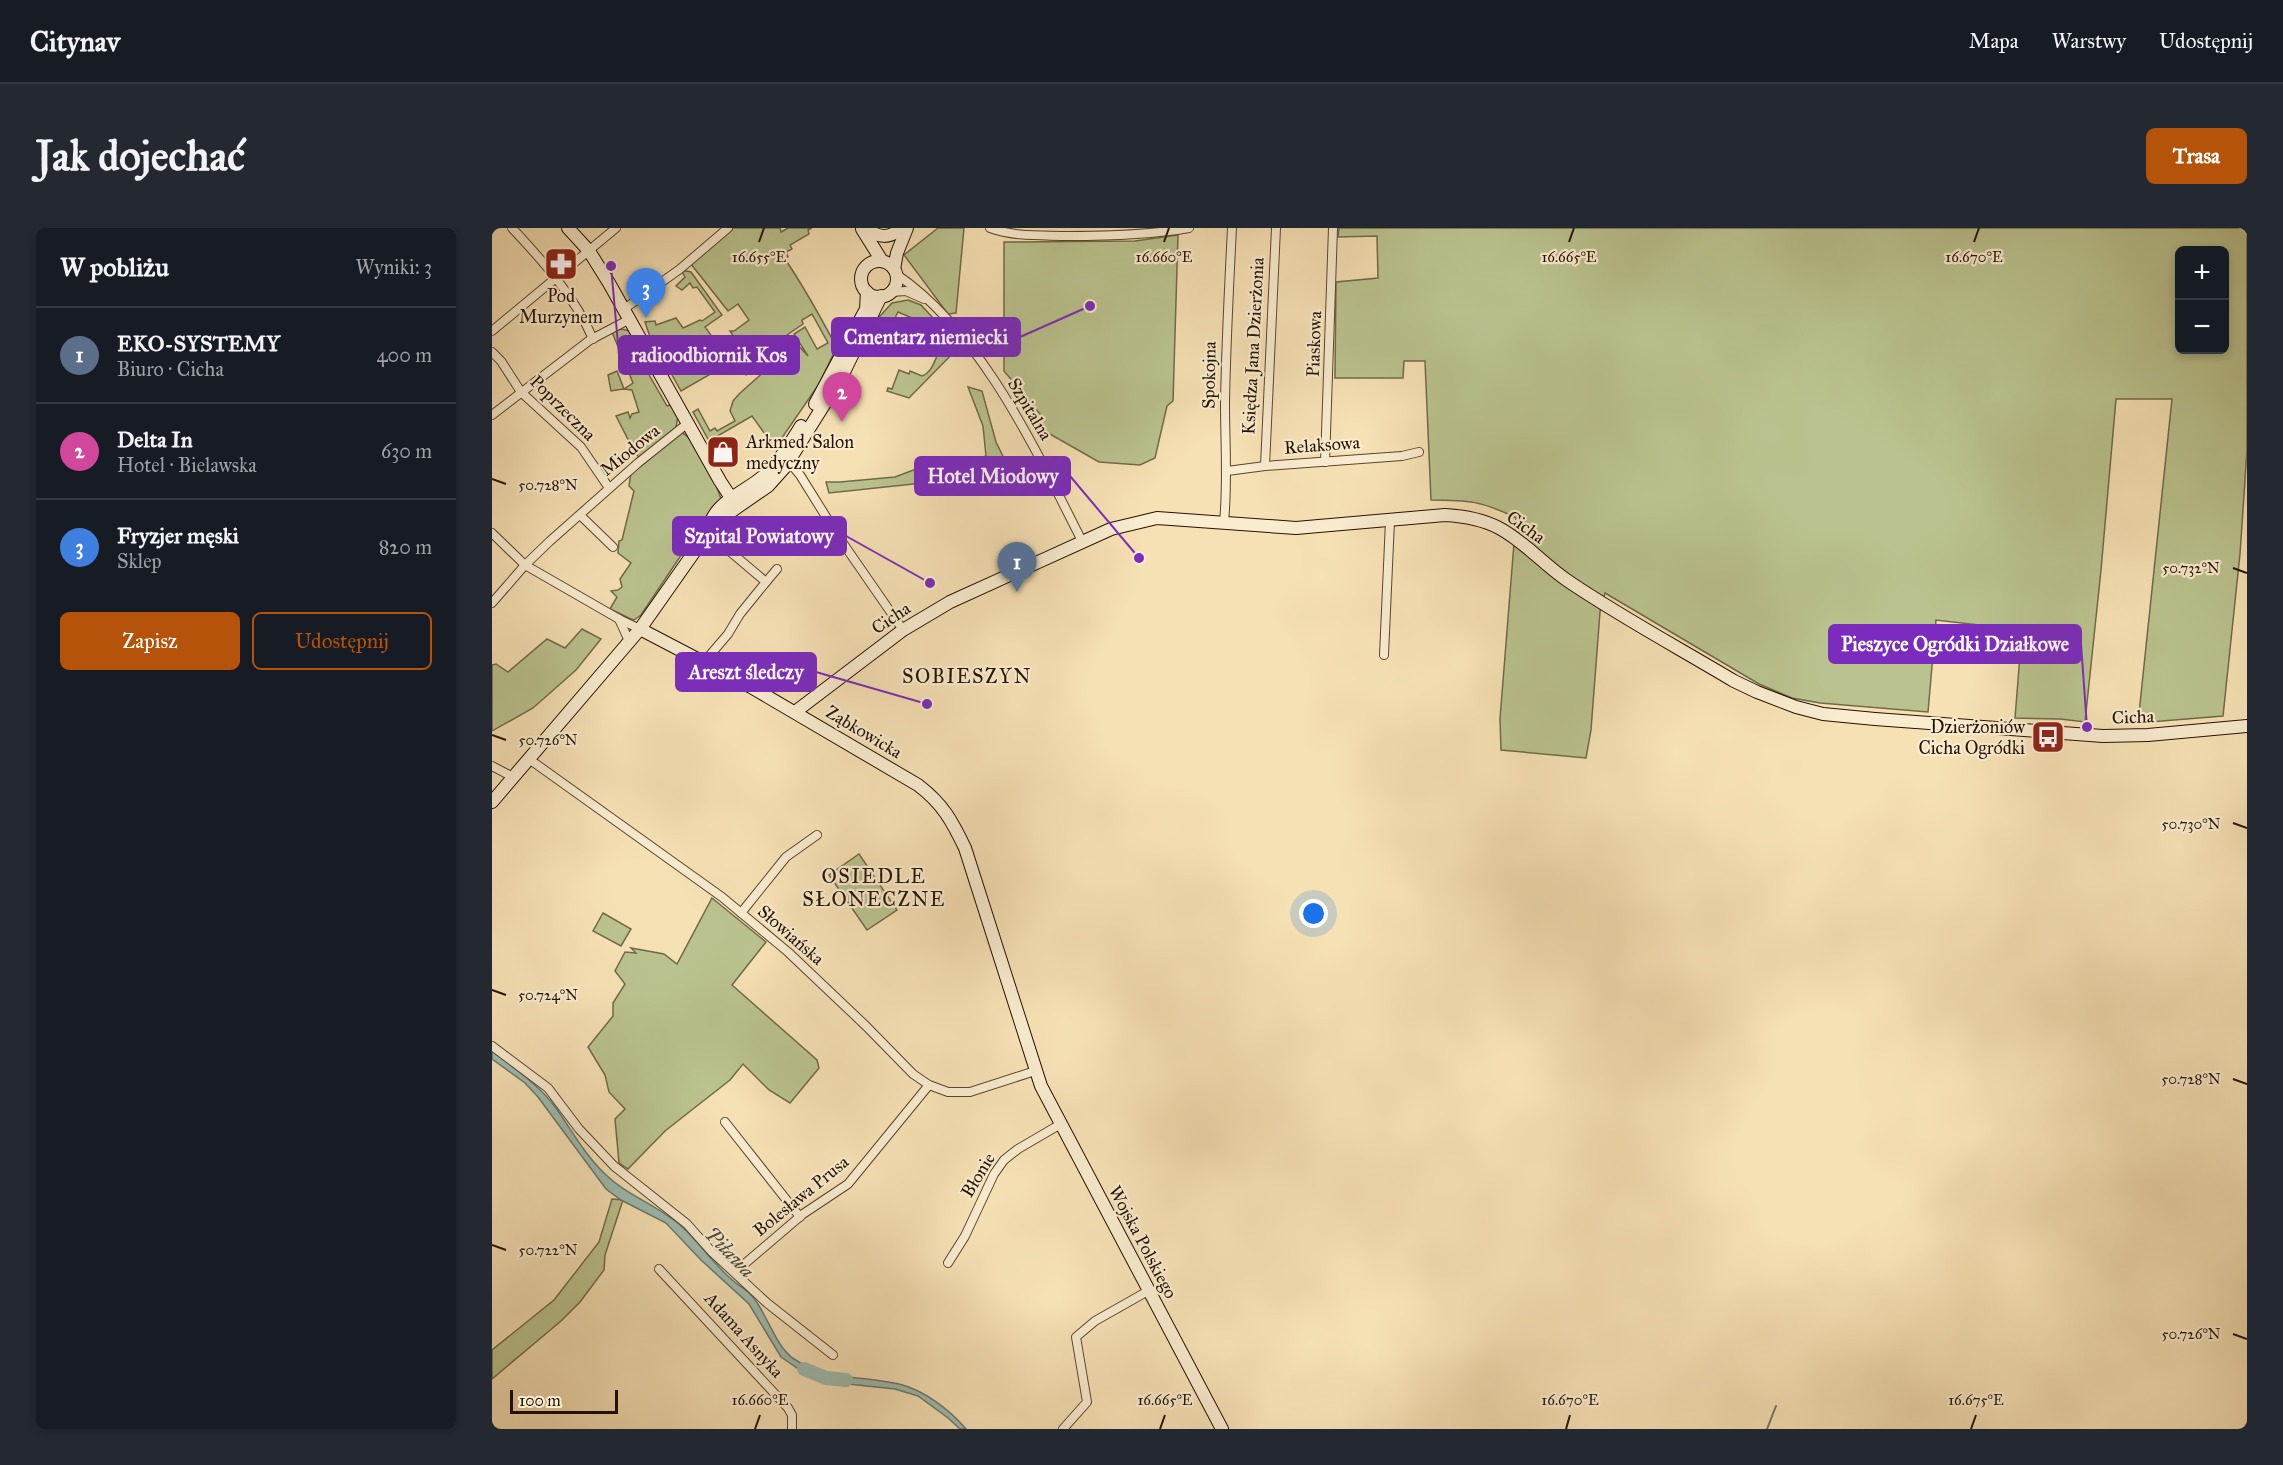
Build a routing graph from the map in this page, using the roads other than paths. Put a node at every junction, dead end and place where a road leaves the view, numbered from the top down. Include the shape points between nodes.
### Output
1 (512, 228) edge
2 (568, 228) edge
3 (728, 228) edge
4 (862, 228) edge
5 (905, 228) edge
6 (990, 228) edge
7 (1189, 228) edge
8 (1232, 228) edge
9 (1275, 228) edge
10 (1333, 228) edge
11 (613, 231) edge
12 (1124, 231) edge
13 (1156, 231) edge
14 (589, 251) junction
15 (868, 265) junction
16 (889, 266) junction
17 (555, 277) junction
18 (867, 292) junction
19 (886, 294) junction
20 (934, 306) junction
21 (627, 314) junction
22 (492, 331) edge
23 (593, 339) junction
24 (492, 352) edge
25 (521, 392) junction
26 (818, 406) junction
27 (492, 415) edge
28 (688, 423) junction
29 (1419, 452) dead end
30 (785, 458) junction
31 (1325, 462) junction
32 (1265, 466) junction
33 (1227, 471) junction
34 (609, 488) junction
35 (734, 503) junction
36 (580, 515) junction
37 (1390, 521) junction
38 (1224, 522) junction
39 (708, 532) junction
40 (492, 533) edge
41 (1082, 541) junction
42 (613, 547) dead end
43 (525, 565) junction
44 (777, 569) dead end
45 (766, 582) junction
46 (492, 603) edge
47 (619, 620) junction
48 (640, 629) junction
49 (903, 630) junction
50 (629, 641) junction
51 (1384, 655) dead end
52 (704, 662) junction
53 (795, 712) junction
54 (2247, 726) edge
55 (529, 759) junction
56 (492, 766) edge
57 (513, 777) junction
58 (492, 802) edge
59 (817, 835) dead end
60 (741, 913) junction
61 (492, 1046) edge
62 (1035, 1071) junction
63 (929, 1085) junction
64 (725, 1122) dead end
65 (1059, 1125) junction
66 (800, 1217) junction
67 (948, 1263) dead end
68 (659, 1269) dead end
69 (735, 1272) junction
70 (1148, 1291) junction
71 (833, 1355) dead end
72 (792, 1429) edge
73 (1063, 1429) edge
74 (1222, 1429) edge

1 - 17 street
2 - 14 street
3 - 21 street
4 - 5 street via 883,237
4 - 15 street
4 - 16 street
5 - 16 street
6 - 12 street via 1020,236
7 - 13 street
8 - 33 street, Spokojna via 1226,354
9 - 32 street, Księdza Jana Dzierżonia
10 - 31 street, Piaskowa
11 - 14 street
12 - 13 street
14 - 17 street
14 - 21 street
15 - 16 street
15 - 18 street via 861,279
16 - 19 street via 896,284
16 - 20 street, Szpitalna
17 - 22 street
17 - 23 street via 580,312
18 - 19 street
18 - 26 street via 866,309
19 - 20 street, Szpitalna via 906,291
19 - 26 street via 842,376
20 - 41 street, Szpitalna via 969,345 1027,431
21 - 23 street
21 - 28 street
23 - 25 street
24 - 25 street, Poprzeczna
25 - 27 street
25 - 34 street, Poprzeczna via 581,447
26 - 30 street
28 - 34 street, Miodowa
28 - 35 street
29 - 31 street, Relaksowa
30 - 35 street
30 - 49 street
31 - 32 street, Relaksowa
32 - 33 street, Relaksowa
33 - 38 street, Spokojna
34 - 36 street, Miodowa
35 - 39 street
36 - 42 street
36 - 43 street, Miodowa
37 - 38 street, Cicha via 1296,528
37 - 51 street
37 - 54 street, Cicha via 1455,516 1497,527 1581,590 1734,681 1778,701 1823,714 2103,736
38 - 41 street, Cicha via 1157,518
39 - 45 street
39 - 48 street
40 - 43 street, Ząbkowicka
41 - 49 street, Cicha via 950,602
43 - 46 street, Miodowa
43 - 47 street, Ząbkowicka
44 - 45 street
45 - 52 street
47 - 48 street, Ząbkowicka
47 - 50 street
48 - 50 street
48 - 52 street, Ząbkowicka
49 - 53 street, Cicha
50 - 55 street
52 - 53 street, Ząbkowicka
53 - 62 street, Ząbkowicka via 918,785 948,813 965,848
55 - 57 street
55 - 60 street, Słowiańska
56 - 57 street
57 - 58 street
59 - 60 street via 786,857
60 - 63 street, Słowiańska
61 - 69 street via 548,1088 614,1166 687,1224
62 - 63 street, Słowiańska via 970,1092 948,1092
62 - 65 street, Wojska Polskiego
63 - 66 street, Bolesława Prusa via 848,1184
64 - 66 street
65 - 67 street, Błonie via 1004,1160
65 - 70 street, Wojska Polskiego
66 - 69 street, Bolesława Prusa
68 - 72 street, Adama Asnyka via 788,1408
69 - 71 street
70 - 73 street via 1076,1337 1087,1402
70 - 74 street, Wojska Polskiego

